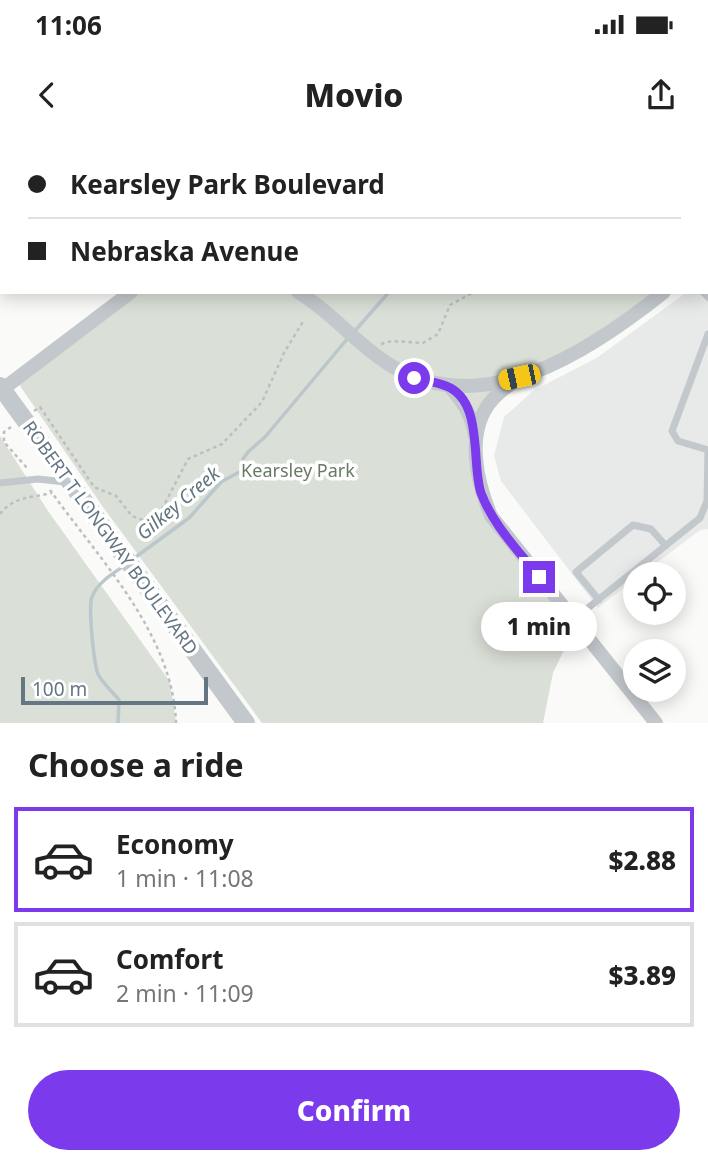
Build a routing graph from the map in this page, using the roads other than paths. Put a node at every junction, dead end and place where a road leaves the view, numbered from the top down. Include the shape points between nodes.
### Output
1 (128, 294) edge
2 (301, 294) edge
3 (662, 294) edge
4 (708, 334) edge
5 (519, 377) junction
6 (449, 386) junction
7 (1, 391) edge
8 (477, 442) junction
9 (708, 450) edge
10 (0, 483) edge
11 (69, 483) junction
12 (706, 509) edge
13 (666, 546) junction
14 (599, 600) junction
15 (573, 620) junction
16 (246, 723) edge
17 (656, 723) edge

1 - 7 street
2 - 6 street via 387,363 414,378
3 - 5 street via 617,330 568,358
4 - 9 lane via 672,431 678,441
5 - 6 street
5 - 8 street via 492,400 481,419
6 - 8 street via 464,403
7 - 11 street, ROBERT T LONGWAY BOULEVARD
8 - 15 street via 480,490 491,516
9 - 12 lane
10 - 11 lane
11 - 16 street, ROBERT T LONGWAY BOULEVARD
12 - 13 lane
13 - 14 lane
13 - 14 lane via 651,529 633,524 576,572
14 - 15 lane
15 - 17 street

